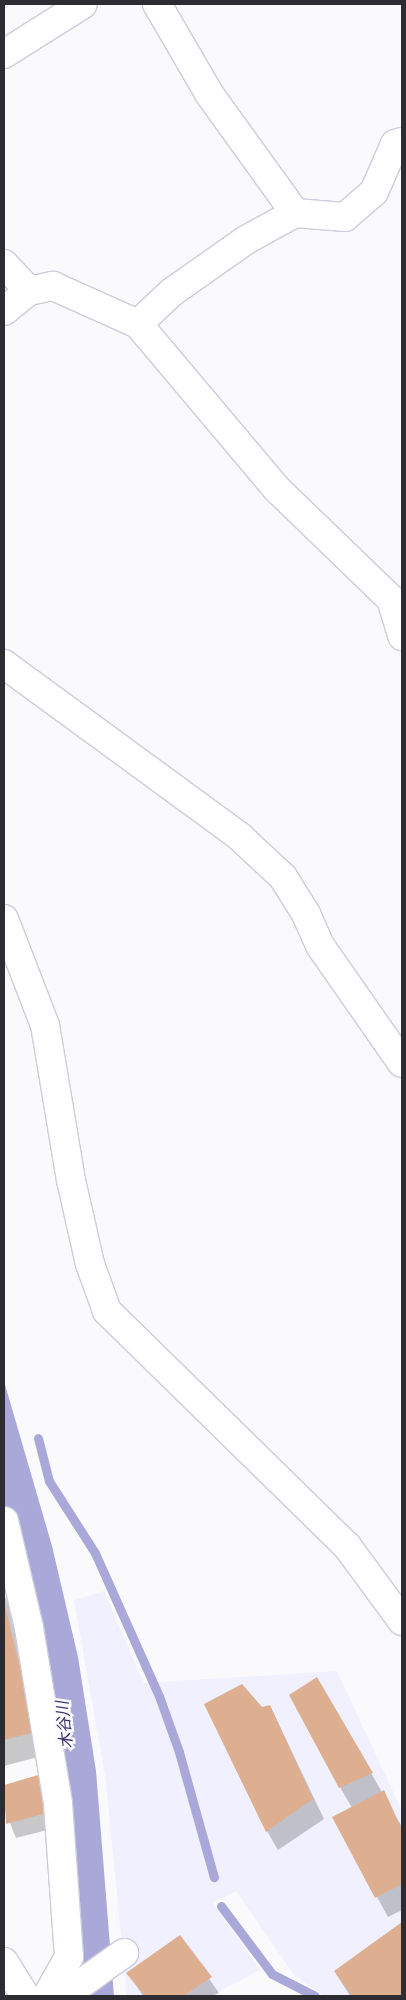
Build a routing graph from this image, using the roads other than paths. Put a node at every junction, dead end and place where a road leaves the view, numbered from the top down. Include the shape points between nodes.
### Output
1 (83, 4) edge
2 (157, 4) edge
3 (4, 54) edge
4 (402, 142) edge
5 (295, 213) junction
6 (4, 264) edge
7 (29, 290) junction
8 (4, 311) edge
9 (138, 324) junction
10 (402, 636) edge
11 (4, 664) edge
12 (4, 919) edge
13 (402, 1063) edge
14 (4, 1521) edge
15 (402, 1621) edge
16 (124, 1953) dead end
17 (4, 1962) edge
18 (25, 1996) edge
19 (47, 1996) edge
20 (64, 1996) edge

1 - 3 main road
2 - 5 main road via 210,95
4 - 5 main road via 394,144 374,192 345,217
5 - 9 main road via 246,240 180,287
6 - 7 main road
7 - 8 main road
7 - 9 main road via 52,286
9 - 10 main road via 278,490 391,599
11 - 13 main road via 240,837 283,877 306,914 321,947
12 - 15 main road via 45,1025 71,1180 90,1264 107,1312 347,1546
14 - 19 main road via 29,1628 58,1804 68,1957
16 - 20 main road
17 - 18 main road

